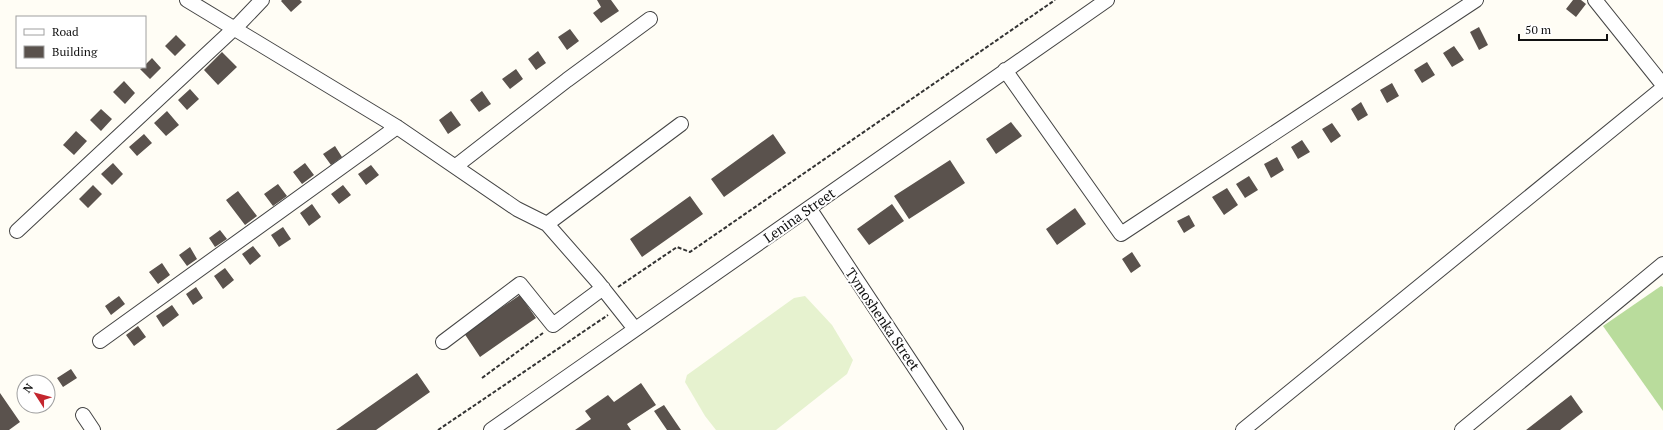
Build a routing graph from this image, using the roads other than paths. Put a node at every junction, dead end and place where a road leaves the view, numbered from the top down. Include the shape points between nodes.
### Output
1 (187, 0) edge
2 (262, 0) edge
3 (1107, 0) edge
4 (1476, 0) edge
5 (1595, 0) edge
6 (650, 20) dead end
7 (233, 29) junction
8 (1006, 70) junction
9 (1661, 81) edge
10 (681, 124) dead end
11 (397, 127) junction
12 (456, 166) junction
13 (809, 208) junction
14 (547, 224) junction
15 (17, 231) dead end
16 (1663, 264) edge
17 (605, 291) junction
18 (636, 329) junction
19 (100, 341) dead end
20 (443, 342) dead end
21 (83, 416) dead end
22 (93, 430) edge
23 (491, 430) edge
24 (956, 430) edge
25 (1243, 430) edge
26 (1462, 430) edge

1 - 7 street
2 - 7 street
3 - 8 street, Lenina Street
4 - 8 street via 1121,234
5 - 9 street
6 - 12 street
7 - 11 street
7 - 15 street
8 - 13 street, Lenina Street
9 - 25 street
10 - 14 street
11 - 12 street
11 - 19 street
12 - 14 street via 516,209
13 - 18 street, Lenina Street
13 - 24 street, Tymoshenka Street
14 - 17 street
16 - 26 street
17 - 18 street
17 - 20 street via 553,325 520,284
18 - 23 street, Lenina Street
21 - 22 street

